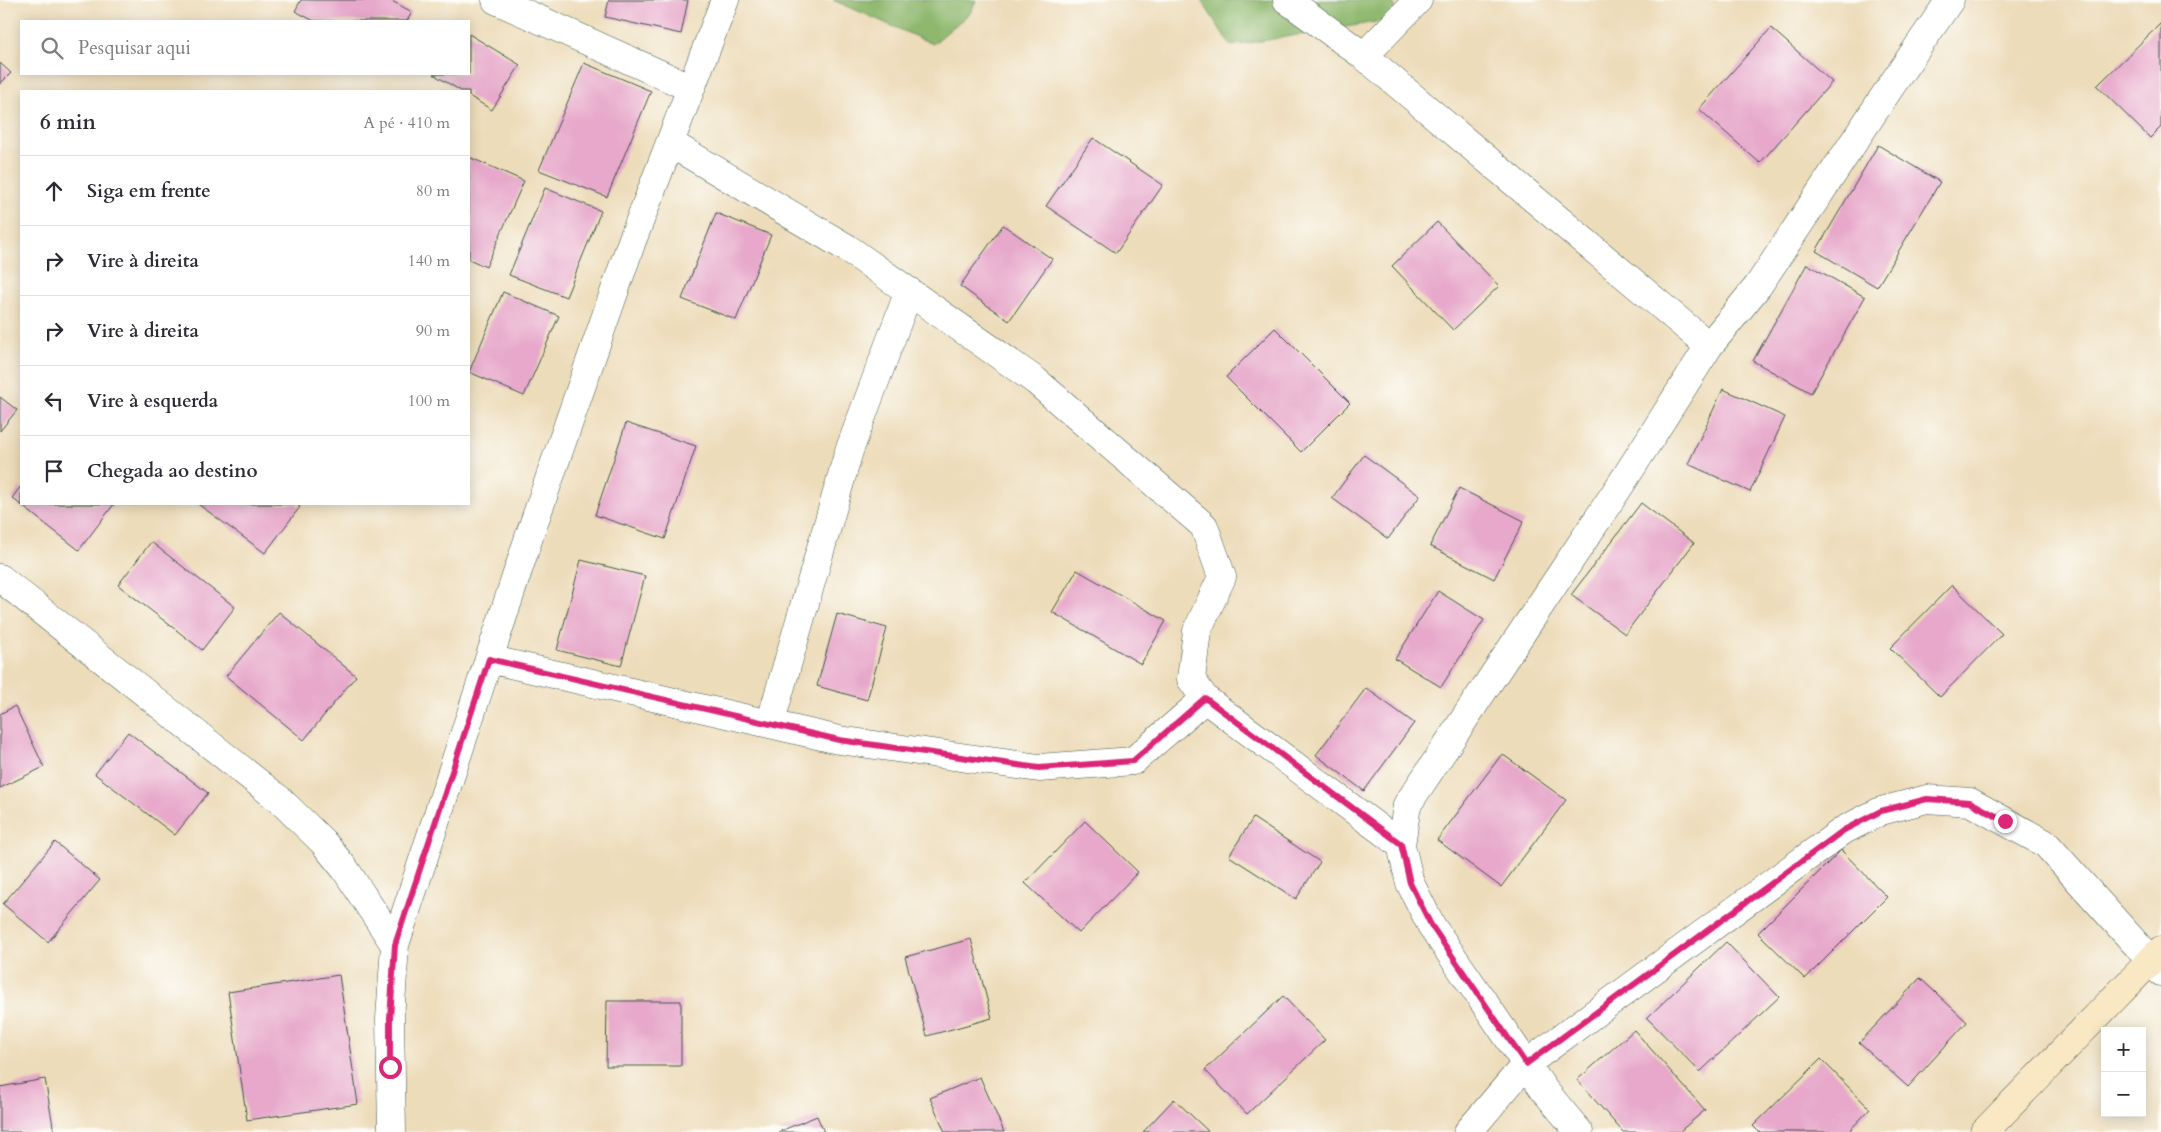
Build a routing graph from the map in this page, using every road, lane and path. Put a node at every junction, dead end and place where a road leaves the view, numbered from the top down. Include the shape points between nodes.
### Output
1 (496, 0) edge
2 (725, 0) edge
3 (1287, 0) edge
4 (1418, 0) edge
5 (1950, 0) edge
6 (1364, 56) junction
7 (691, 88) junction
8 (670, 143) junction
9 (909, 291) junction
10 (1709, 346) junction
11 (0, 578) edge
12 (489, 659) junction
13 (1205, 698) junction
14 (770, 724) junction
15 (1401, 844) junction
16 (395, 945) junction
17 (2158, 960) edge
18 (1526, 1064) junction
19 (392, 1132) edge
20 (1468, 1132) edge
21 (1579, 1132) edge
22 (1984, 1132) edge

1 - 7 street
2 - 7 street
3 - 6 street
4 - 6 street
5 - 10 street via 1758,286
6 - 10 street
7 - 8 street
8 - 9 street via 847,248
8 - 12 street via 632,241
9 - 13 street via 1036,381 1204,526 1222,577 1197,631 1191,679
9 - 14 street via 849,451
10 - 15 street via 1407,805
11 - 16 street via 280,800 323,842 345,869
12 - 14 street
12 - 16 street
13 - 14 street via 1133,761 1039,768 839,740
13 - 15 street
15 - 18 street via 1410,883 1431,925
16 - 19 street via 390,1018
17 - 18 street via 2046,844 1970,802 1927,799 1881,811 1844,830
17 - 22 main road
18 - 20 street
18 - 21 street

